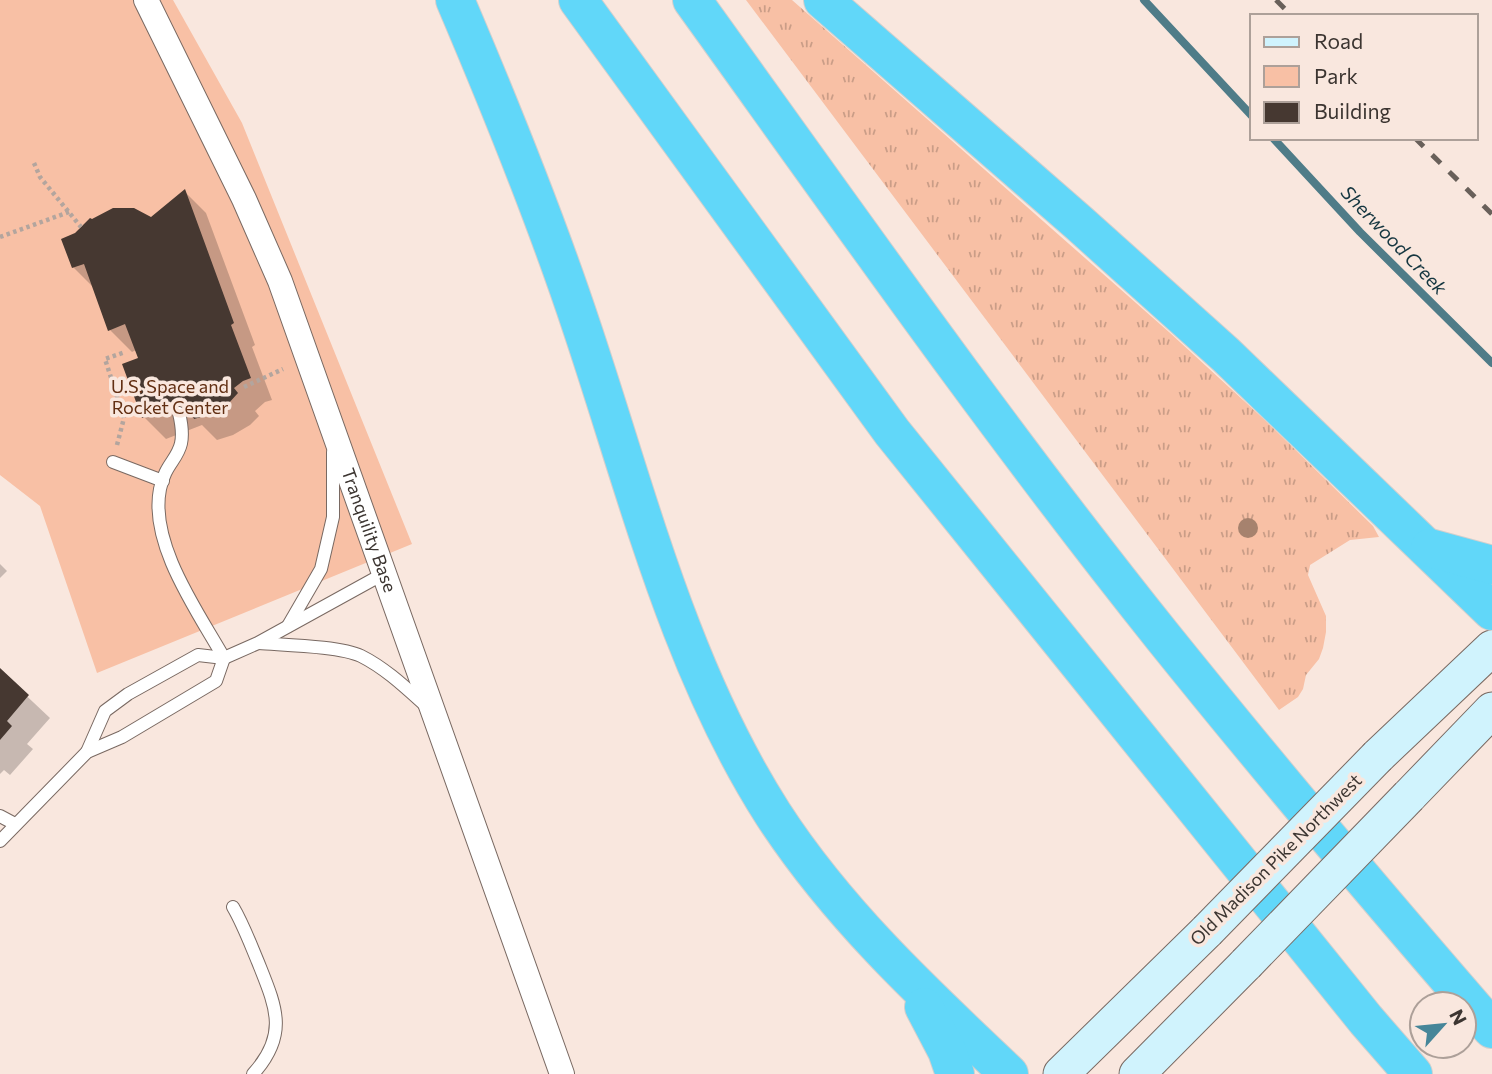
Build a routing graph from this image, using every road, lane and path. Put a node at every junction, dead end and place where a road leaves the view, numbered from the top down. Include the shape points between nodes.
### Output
1 (146, 0) edge
2 (454, 0) edge
3 (578, 0) edge
4 (692, 0) edge
5 (823, 0) edge
6 (34, 163) dead end
7 (69, 212) junction
8 (81, 227) dead end
9 (0, 237) edge
10 (125, 352) dead end
11 (283, 369) dead end
12 (244, 387) dead end
13 (179, 413) dead end
14 (333, 431) junction
15 (115, 462) joint
16 (163, 481) junction
17 (1428, 548) junction
18 (1492, 565) edge
19 (385, 573) junction
20 (1492, 611) edge
21 (288, 627) junction
22 (258, 643) junction
23 (1492, 648) edge
24 (224, 658) junction
25 (1492, 710) edge
26 (434, 713) junction
27 (87, 752) junction
28 (0, 816) edge
29 (15, 824) junction
30 (0, 841) edge
31 (233, 907) dead end
32 (910, 980) junction
33 (1492, 1029) edge
34 (253, 1074) edge
35 (562, 1074) edge
36 (955, 1074) edge
37 (1009, 1074) edge
38 (1061, 1074) edge
39 (1138, 1074) edge
40 (1413, 1074) edge

1 - 14 street, Tranquility Base via 244,199
2 - 32 highway via 554,245 692,656 717,713 774,815 810,865
3 - 40 highway via 892,432
4 - 33 highway via 900,289 1162,635
5 - 17 highway via 1180,314
6 - 7 path
7 - 8 path
7 - 9 path
10 - 15 path via 105,359 124,418
11 - 12 path
13 - 16 lane via 183,439
14 - 19 street, Tranquility Base
14 - 21 lane via 334,517 321,569
15 - 16 lane
16 - 24 lane via 159,505 163,542
17 - 18 highway
17 - 20 highway
19 - 21 lane
19 - 26 street, Tranquility Base
21 - 22 lane
22 - 24 lane
22 - 26 lane via 359,655 391,675
23 - 38 main road, Old Madison Pike Northwest, bridge
24 - 27 lane via 216,681 122,737
24 - 27 lane via 198,655 128,694 105,711
25 - 39 main road, bridge
26 - 35 street, Tranquility Base
27 - 29 lane
28 - 29 lane
29 - 30 lane
31 - 34 lane via 274,1003 277,1021 270,1052
32 - 36 highway
32 - 37 highway

